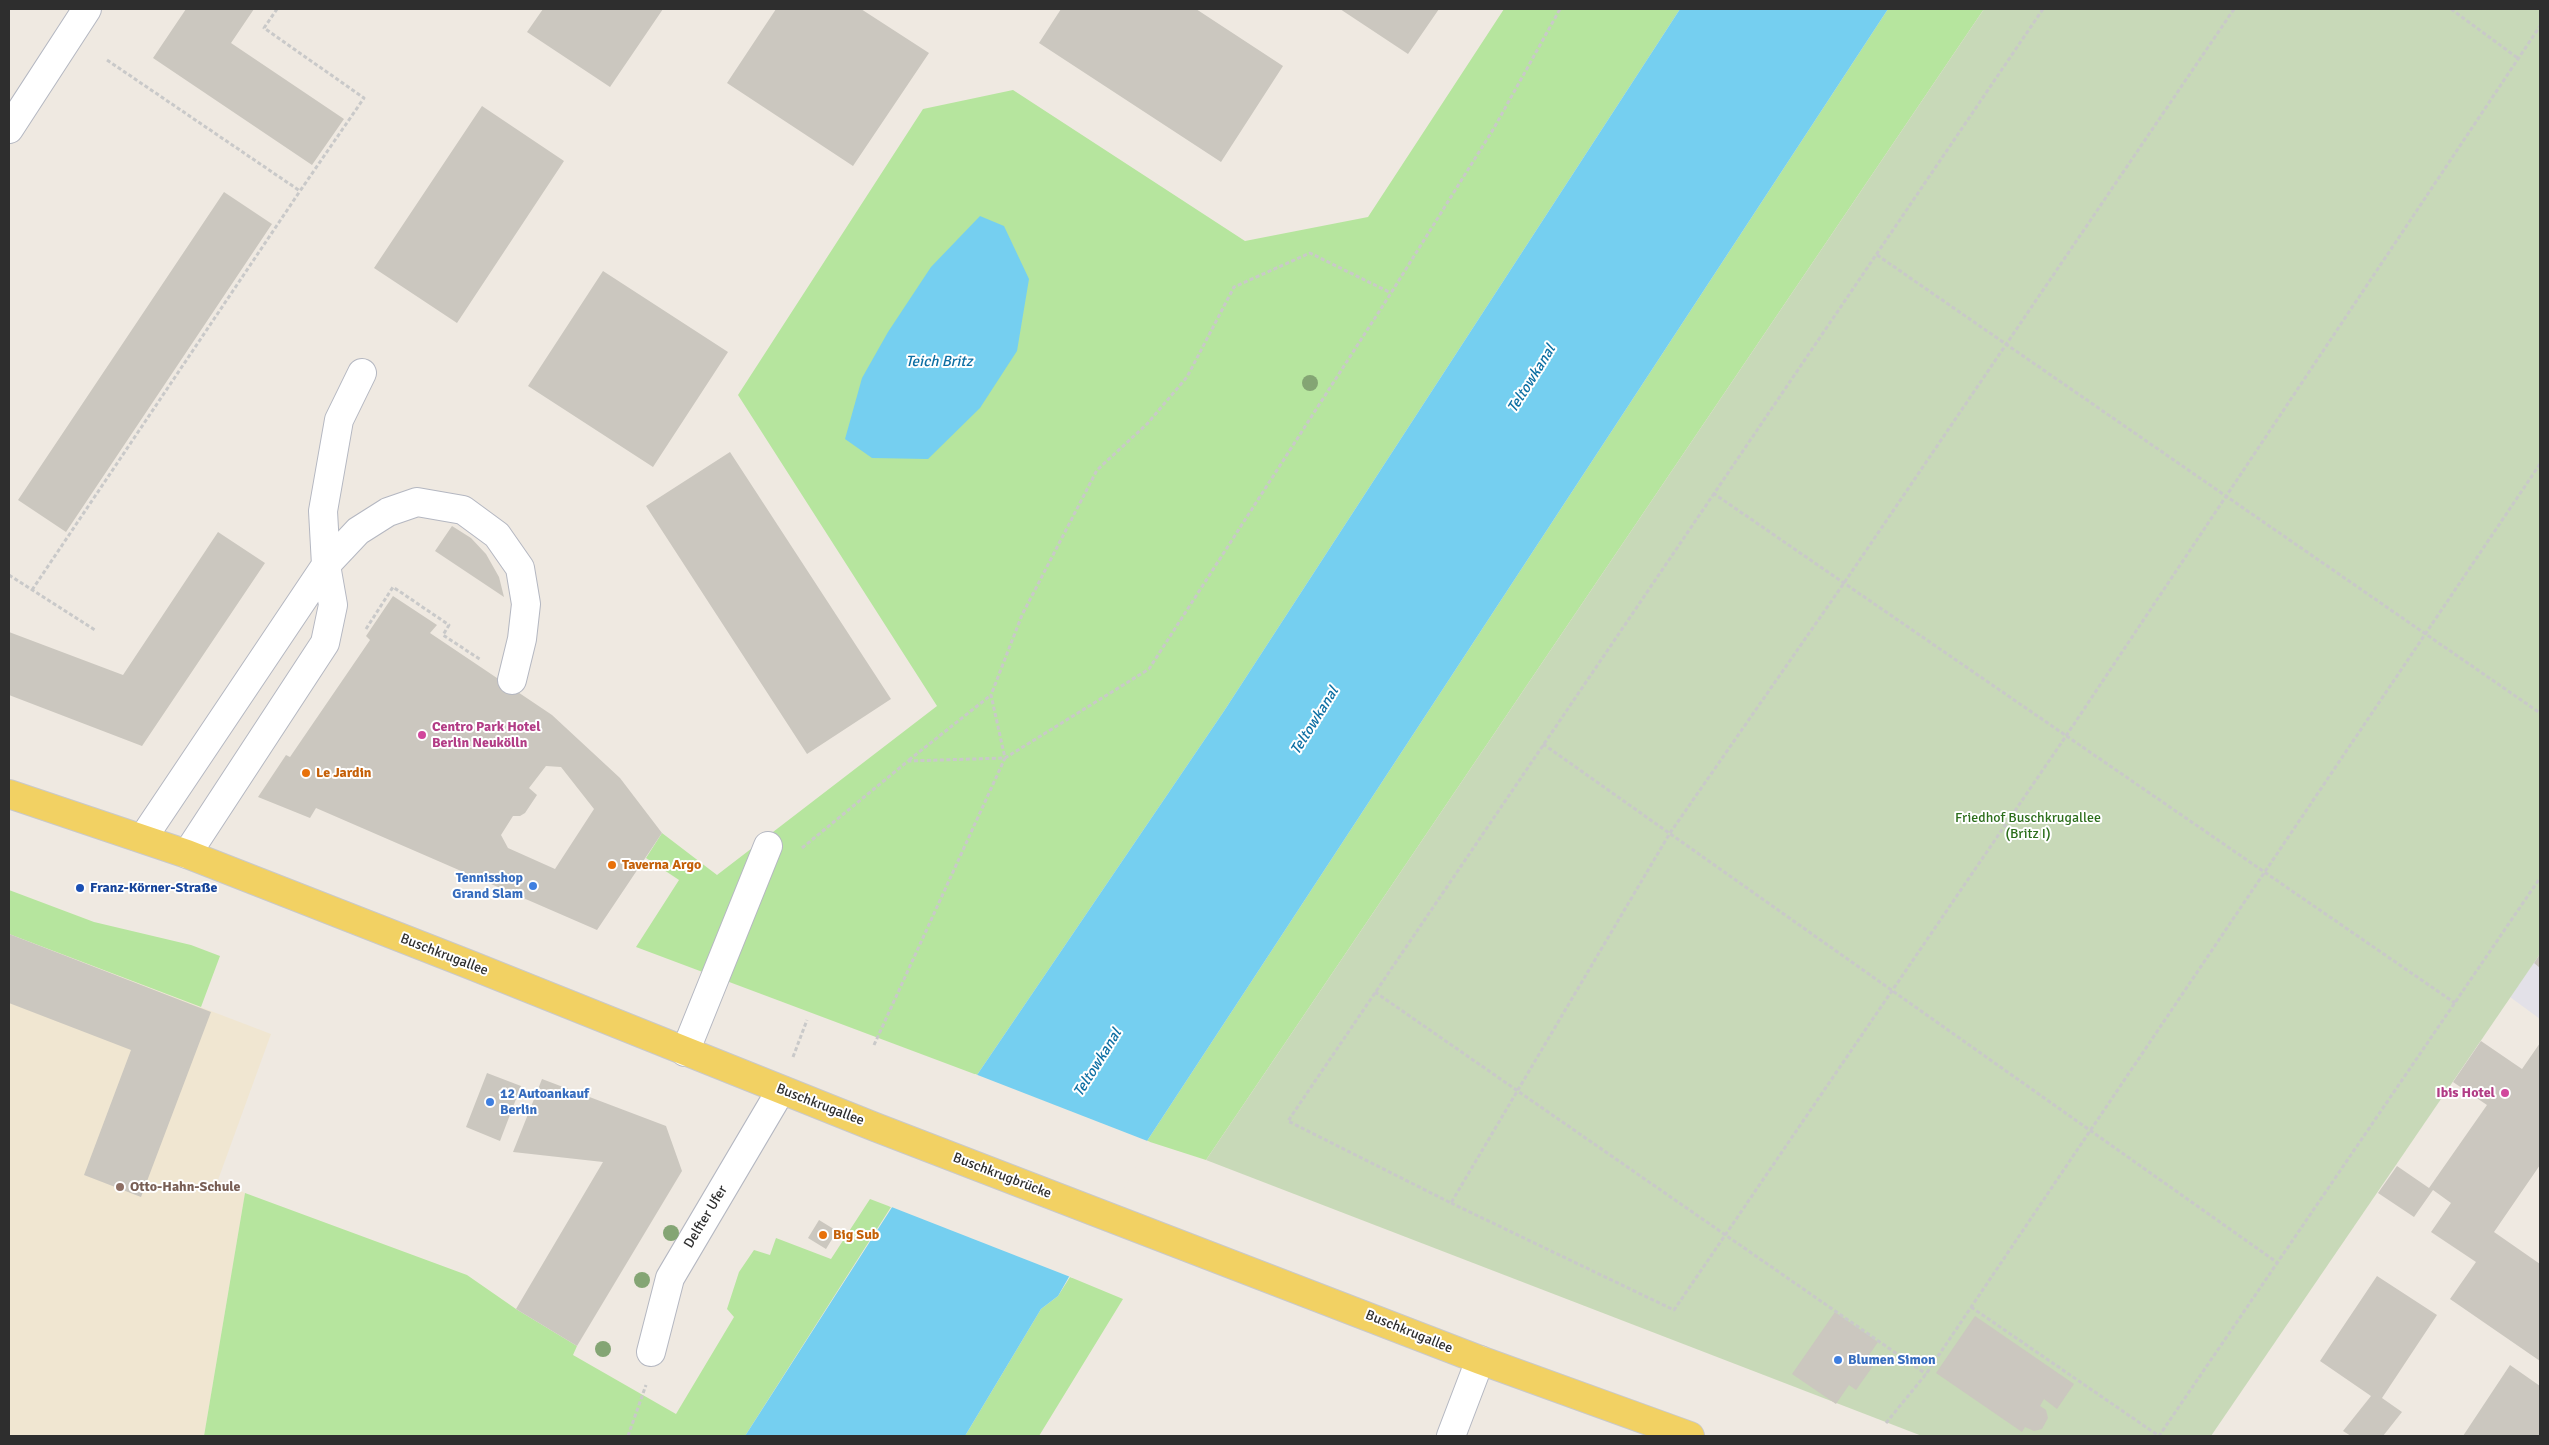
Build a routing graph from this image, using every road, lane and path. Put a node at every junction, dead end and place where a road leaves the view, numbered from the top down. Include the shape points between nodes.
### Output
1 (87, 9) edge
2 (277, 9) edge
3 (1560, 9) edge
4 (2043, 9) edge
5 (2234, 9) edge
6 (2451, 9) edge
7 (2540, 26) edge
8 (2519, 59) junction
9 (107, 60) dead end
10 (9, 129) edge
11 (300, 191) junction
12 (1877, 255) junction
13 (1391, 293) junction
14 (2006, 344) junction
15 (362, 373) dead end
16 (2540, 464) edge
17 (1712, 492) junction
18 (2226, 496) junction
19 (326, 565) junction
20 (9, 575) edge
21 (1844, 583) junction
22 (32, 590) junction
23 (95, 630) dead end
24 (2426, 634) junction
25 (361, 636) dead end
26 (512, 680) joint
27 (991, 695) junction
28 (2540, 713) edge
29 (2066, 736) junction
30 (1543, 744) junction
31 (1005, 758) junction
32 (908, 761) junction
33 (9, 794) edge
34 (1670, 833) junction
35 (143, 838) junction
36 (768, 846) dead end
37 (187, 854) junction
38 (794, 854) dead end
39 (2265, 872) junction
40 (2540, 878) edge
41 (1893, 991) junction
42 (1375, 992) junction
43 (2455, 1003) junction
44 (874, 1045) dead end
45 (685, 1052) junction
46 (781, 1090) junction
47 (1518, 1091) junction
48 (875, 1127) joint
49 (2090, 1130) junction
50 (1450, 1202) junction
51 (1129, 1224) joint
52 (1725, 1235) junction
53 (2278, 1262) junction
54 (1971, 1307) junction
55 (651, 1352) joint
56 (1480, 1360) junction
57 (1926, 1374) junction
58 (1886, 1424) dead end
59 (628, 1436) edge
60 (1451, 1436) edge
61 (1690, 1436) edge

1 - 10 street
2 - 11 path via 264,28 364,98
3 - 13 path via 1494,128
4 - 12 path
5 - 14 path
6 - 8 path
7 - 8 path
8 - 18 path
9 - 11 path
11 - 22 path
12 - 14 path
12 - 17 path
13 - 27 path via 1310,252 1234,287 1187,377 1146,424 1097,470 1022,615
13 - 31 path via 1149,669
14 - 18 path
14 - 21 path
15 - 19 street via 339,420 323,512
16 - 24 path
17 - 21 path
17 - 30 path
18 - 24 path
18 - 29 path
19 - 26 street via 358,531 388,512 417,502 463,510 497,535 520,568 526,604
19 - 35 street
19 - 37 street via 333,605 325,643
20 - 22 path
21 - 29 path
21 - 34 path
22 - 23 path
24 - 28 path
24 - 39 path
25 - 26 path via 393,587 450,624 443,635
27 - 31 path
27 - 32 path
29 - 39 path
29 - 41 path
30 - 34 path
30 - 42 path
31 - 32 path
31 - 44 path
32 - 38 path
33 - 35 main road, Buschkrugallee
34 - 41 path
34 - 47 path
35 - 37 main road, Buschkrugallee
36 - 45 street
37 - 45 main road, Buschkrugallee
39 - 43 path
39 - 49 path
40 - 43 path
41 - 49 path
41 - 52 path
42 - 47 path
42 - 50 path via 1288,1121
43 - 53 path
45 - 46 main road, Buschkrugallee
46 - 48 main road, Buschkrugallee
46 - 55 street, Delfter Ufer via 670,1278
47 - 50 path
47 - 52 path
48 - 51 main road, Buschkrugbrücke
49 - 53 path
49 - 54 path
50 - 52 path via 1674,1310
51 - 56 main road, Buschkrugallee
52 - 57 path
53 - 54 path via 2160,1436
54 - 57 path
55 - 59 path via 646,1386
56 - 60 street
56 - 61 main road, Buschkrugallee
57 - 58 path

